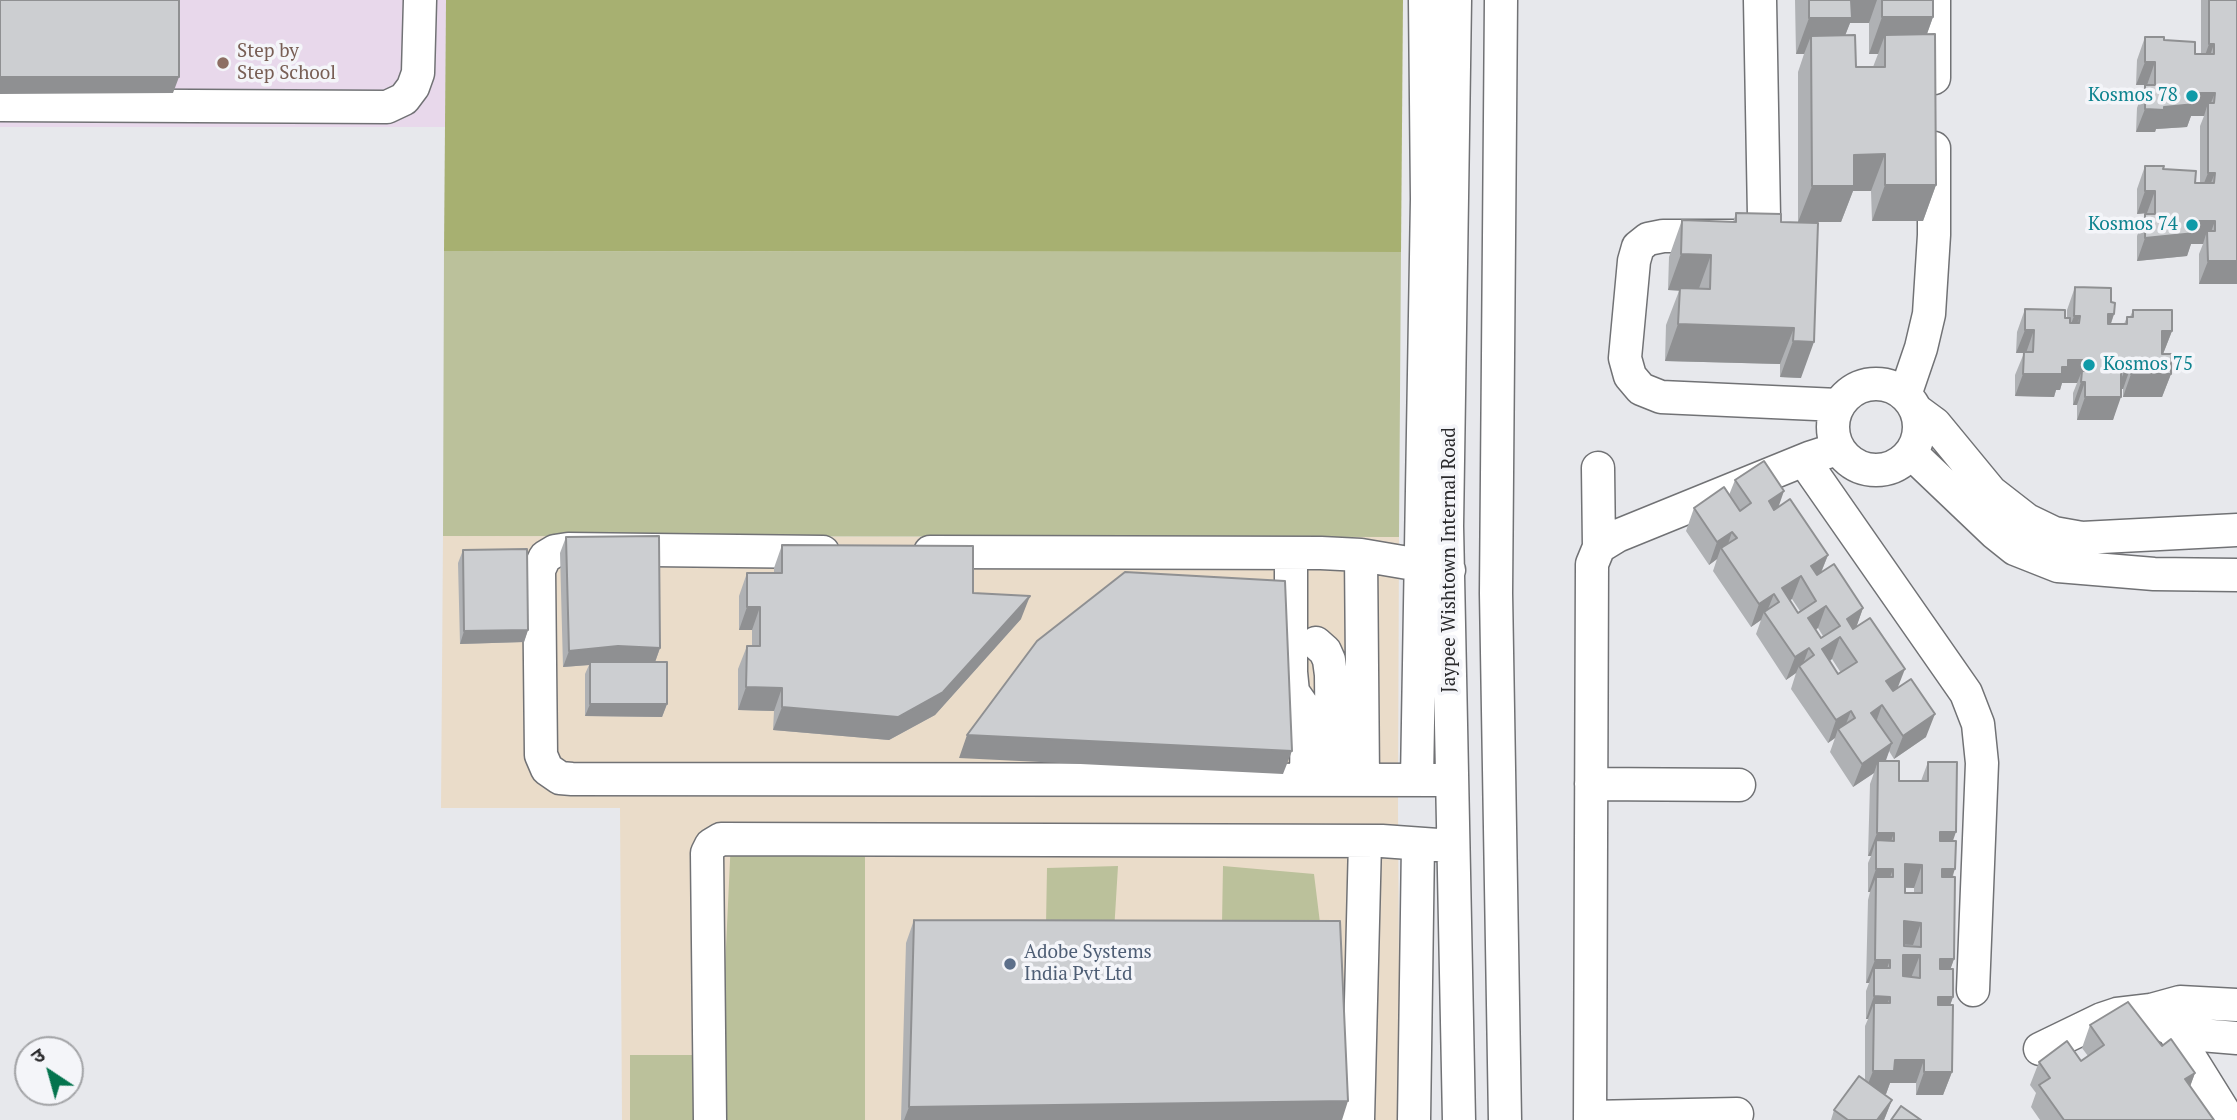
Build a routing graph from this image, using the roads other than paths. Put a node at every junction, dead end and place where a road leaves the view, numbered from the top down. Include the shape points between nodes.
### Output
1 (420, 0) edge
2 (1425, 0) edge
3 (1455, 0) edge
4 (1501, 0) edge
5 (1760, 0) edge
6 (1934, 0) edge
7 (0, 105) edge
8 (1911, 402) junction
9 (1838, 405) junction
10 (1910, 453) junction
11 (1823, 454) junction
12 (1598, 468) dead end
13 (2237, 530) edge
14 (1599, 547) junction
15 (849, 552) edge
16 (904, 552) edge
17 (1291, 553) junction
18 (1361, 555) junction
19 (1435, 567) junction
20 (2237, 575) edge
21 (1317, 643) dead end
22 (1334, 779) junction
23 (1417, 780) junction
24 (1452, 780) junction
25 (1591, 784) junction
26 (1739, 785) dead end
27 (1365, 842) junction
28 (1418, 844) junction
29 (1452, 846) junction
30 (1973, 990) dead end
31 (2237, 1005) edge
32 (2162, 1020) junction
33 (2237, 1038) edge
34 (2040, 1049) dead end
35 (1737, 1114) dead end
36 (1590, 1119) edge
37 (710, 1120) edge
38 (1358, 1120) edge
39 (1414, 1120) edge
40 (1459, 1120) edge
41 (1505, 1120) edge
42 (2229, 1120) edge

1 - 7 street via 418,73 404,99 387,107
2 - 19 street
3 - 19 street, Jaypee Wishtown Internal Road via 1447,526
4 - 41 street via 1496,593
5 - 9 street via 1764,216 1755,232 1747,236 1663,236 1638,247 1625,358 1630,376 1641,389 1661,397
6 - 8 street via 1934,235 1928,314
8 - 9 street via 1891,386 1874,383 1858,387
8 - 10 street via 1918,432
8 - 13 street via 1991,492 2027,520 2054,533 2103,538
9 - 11 street
10 - 11 street via 1894,466 1874,470
10 - 20 street via 1995,533 2015,548 2058,566
11 - 14 street via 1616,536
11 - 30 street via 1808,464 1812,472 1966,693 1978,724 1982,762
12 - 14 street
14 - 25 street via 1592,564
15 - 22 street via 568,549 545,557 539,570 541,755 547,769 560,778 572,779
16 - 17 street
17 - 18 street
17 - 22 street via 1293,692 1307,712
18 - 19 street
18 - 22 street
19 - 23 street
19 - 24 street, Jaypee Wishtown Internal Road
21 - 22 street via 1329,660 1331,675
22 - 23 street
23 - 24 street
24 - 29 street, Jaypee Wishtown Internal Road
25 - 26 street
25 - 36 street
27 - 28 street
27 - 37 street via 721,839 707,853
27 - 38 street
28 - 29 street
28 - 39 street
29 - 40 street, Jaypee Wishtown Internal Road
31 - 32 street via 2180,1002
32 - 33 street
32 - 34 street via 2117,1014
32 - 42 street
35 - 36 street

